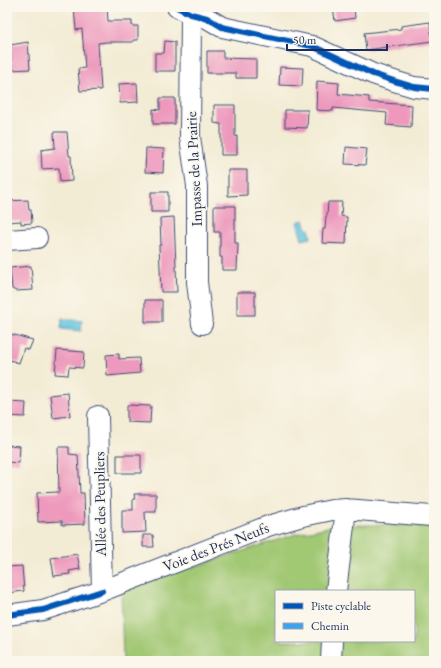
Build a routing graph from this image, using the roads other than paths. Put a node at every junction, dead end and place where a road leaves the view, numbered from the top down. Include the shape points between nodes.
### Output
1 (184, 10) edge
2 (434, 89) edge
3 (37, 238) dead end
4 (7, 240) edge
5 (202, 324) dead end
6 (98, 416) dead end
7 (346, 509) junction
8 (431, 516) dead end
9 (336, 590) edge
10 (102, 591) junction
11 (7, 615) edge
12 (332, 642) edge
13 (331, 661) edge

1 - 2 street via 222,27 312,46 373,74 414,87
1 - 5 street, Impasse de la Prairie via 190,137 197,186 198,282
3 - 4 street
6 - 10 street, Allée des Peupliers
7 - 8 street, Voie des Prés Neufs
7 - 9 street
7 - 10 street, Voie des Prés Neufs via 303,516 268,526
10 - 11 street, Voie des Prés Neufs via 43,610
12 - 13 street

